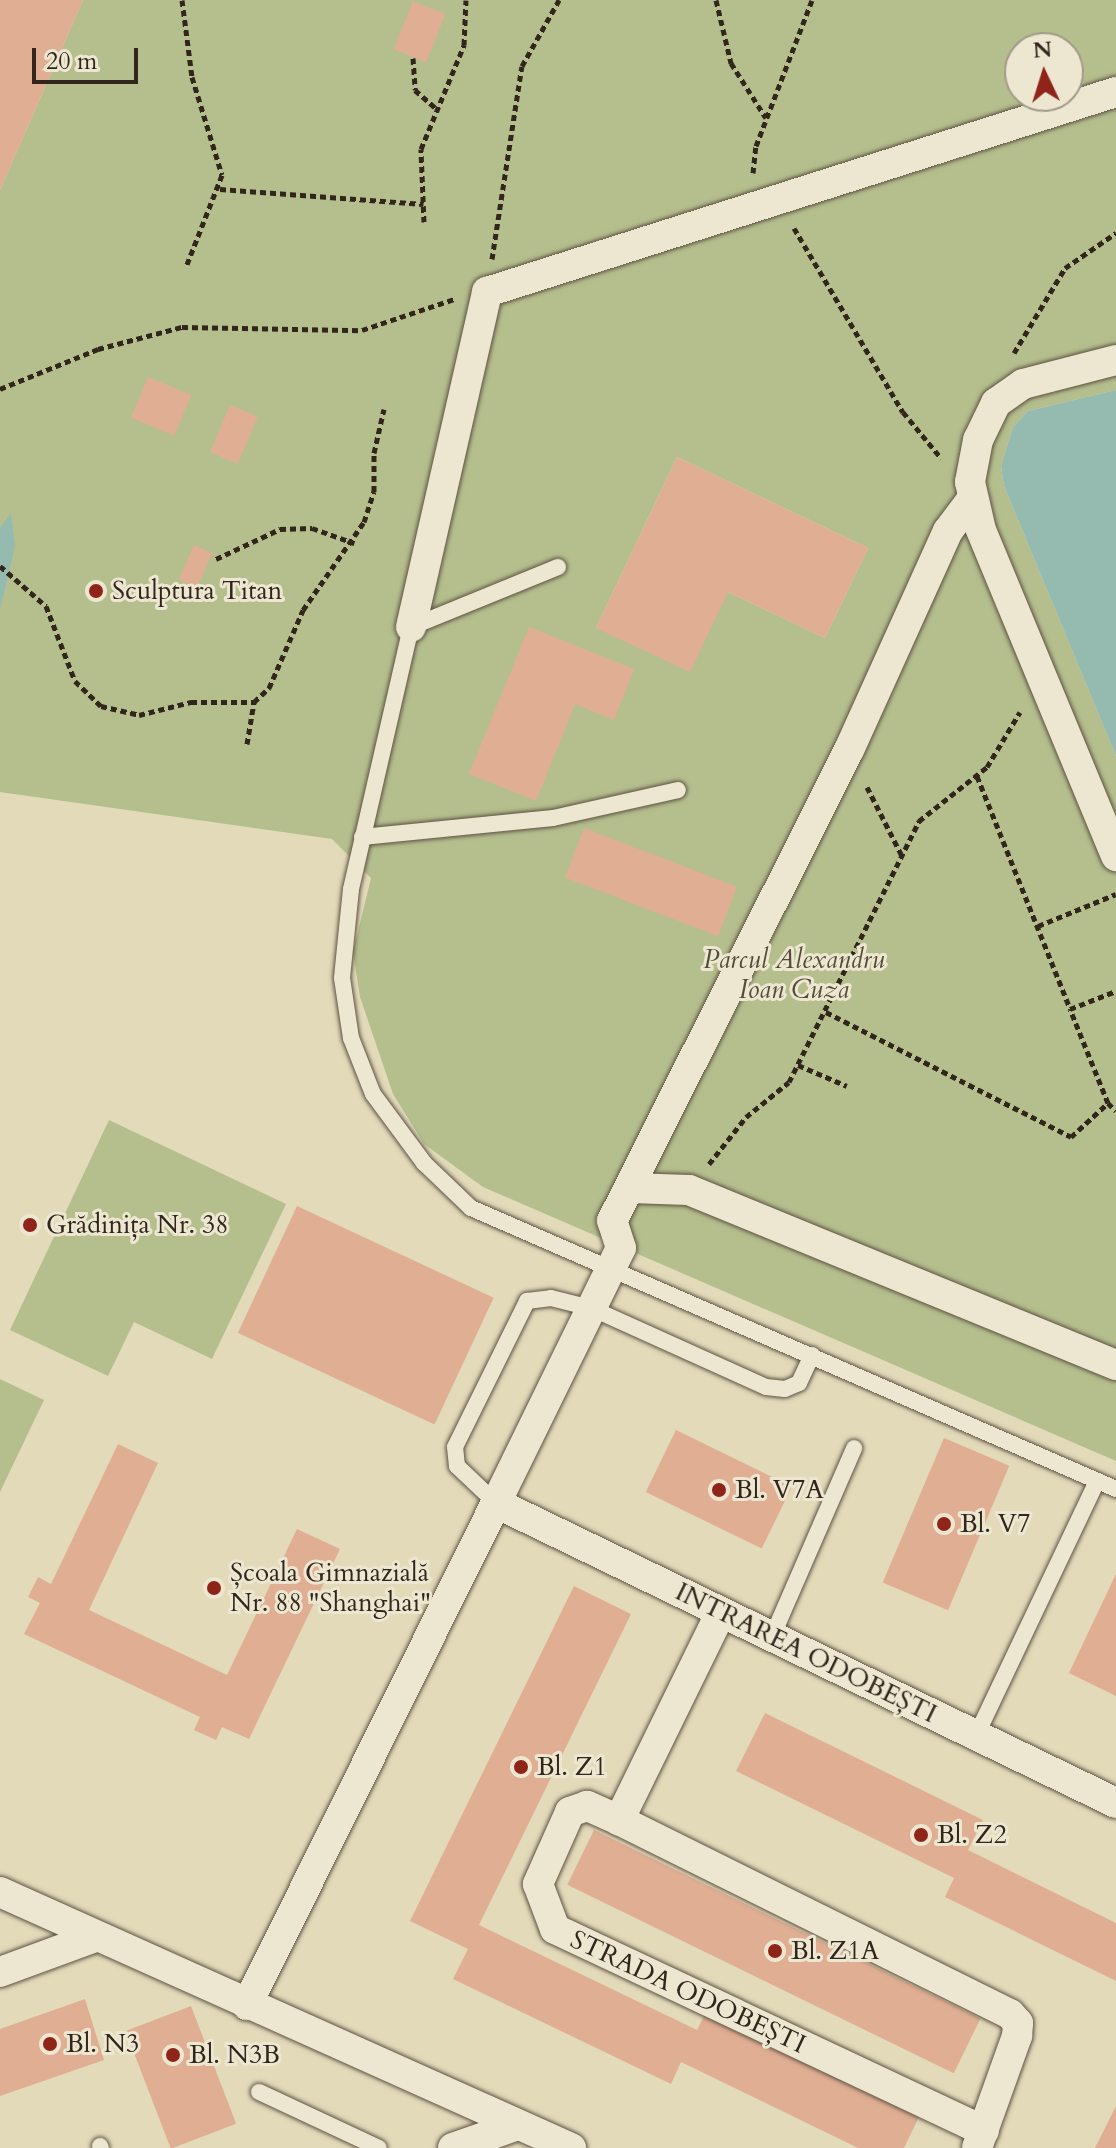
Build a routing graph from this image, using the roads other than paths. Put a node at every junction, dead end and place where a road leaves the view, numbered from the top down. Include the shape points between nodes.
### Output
1 (1116, 92) edge
2 (1116, 360) edge
3 (972, 499) junction
4 (558, 567) dead end
5 (411, 627) junction
6 (678, 790) dead end
7 (362, 837) junction
8 (1116, 856) edge
9 (630, 1188) junction
10 (615, 1259) junction
11 (591, 1308) junction
12 (812, 1355) junction
13 (1116, 1365) edge
14 (854, 1448) dead end
15 (1097, 1481) junction
16 (1116, 1489) edge
17 (496, 1503) junction
18 (721, 1612) junction
19 (772, 1637) junction
20 (976, 1736) junction
21 (1116, 1803) edge
22 (619, 1820) junction
23 (0, 1892) edge
24 (95, 1937) junction
25 (0, 1972) edge
26 (247, 2005) junction
27 (259, 2092) dead end
28 (518, 2125) junction
29 (981, 2140) edge
30 (379, 2148) edge
31 (453, 2148) edge
32 (571, 2148) edge

1 - 5 street via 487,292
2 - 3 street via 1023,384 996,403 973,453
3 - 8 street
3 - 9 street via 948,531 849,750
4 - 5 lane
5 - 7 lane
6 - 7 lane via 553,818
7 - 10 lane via 342,978 351,1038 373,1094 424,1163 471,1208
9 - 10 street via 612,1221
9 - 13 street via 689,1190
10 - 11 street
10 - 12 lane
11 - 12 lane via 766,1387 785,1389 799,1383
11 - 17 street
11 - 17 lane via 551,1298 527,1301 455,1447 457,1466
12 - 15 lane
14 - 19 lane
15 - 16 lane
15 - 20 lane
17 - 18 street, INTRAREA ODOBEȘTI
17 - 26 street
18 - 19 street, INTRAREA ODOBEȘTI
18 - 22 street
19 - 20 street, INTRAREA ODOBEȘTI
20 - 21 street, INTRAREA ODOBEȘTI
22 - 29 street, STRADA ODOBEȘTI via 1010,2014 1018,2023 1017,2036
22 - 29 street, STRADA ODOBEȘTI via 587,1806 570,1812 538,1884 555,1929
23 - 24 street
24 - 25 street
24 - 26 street
26 - 28 street
27 - 30 lane
28 - 31 street
28 - 32 street

